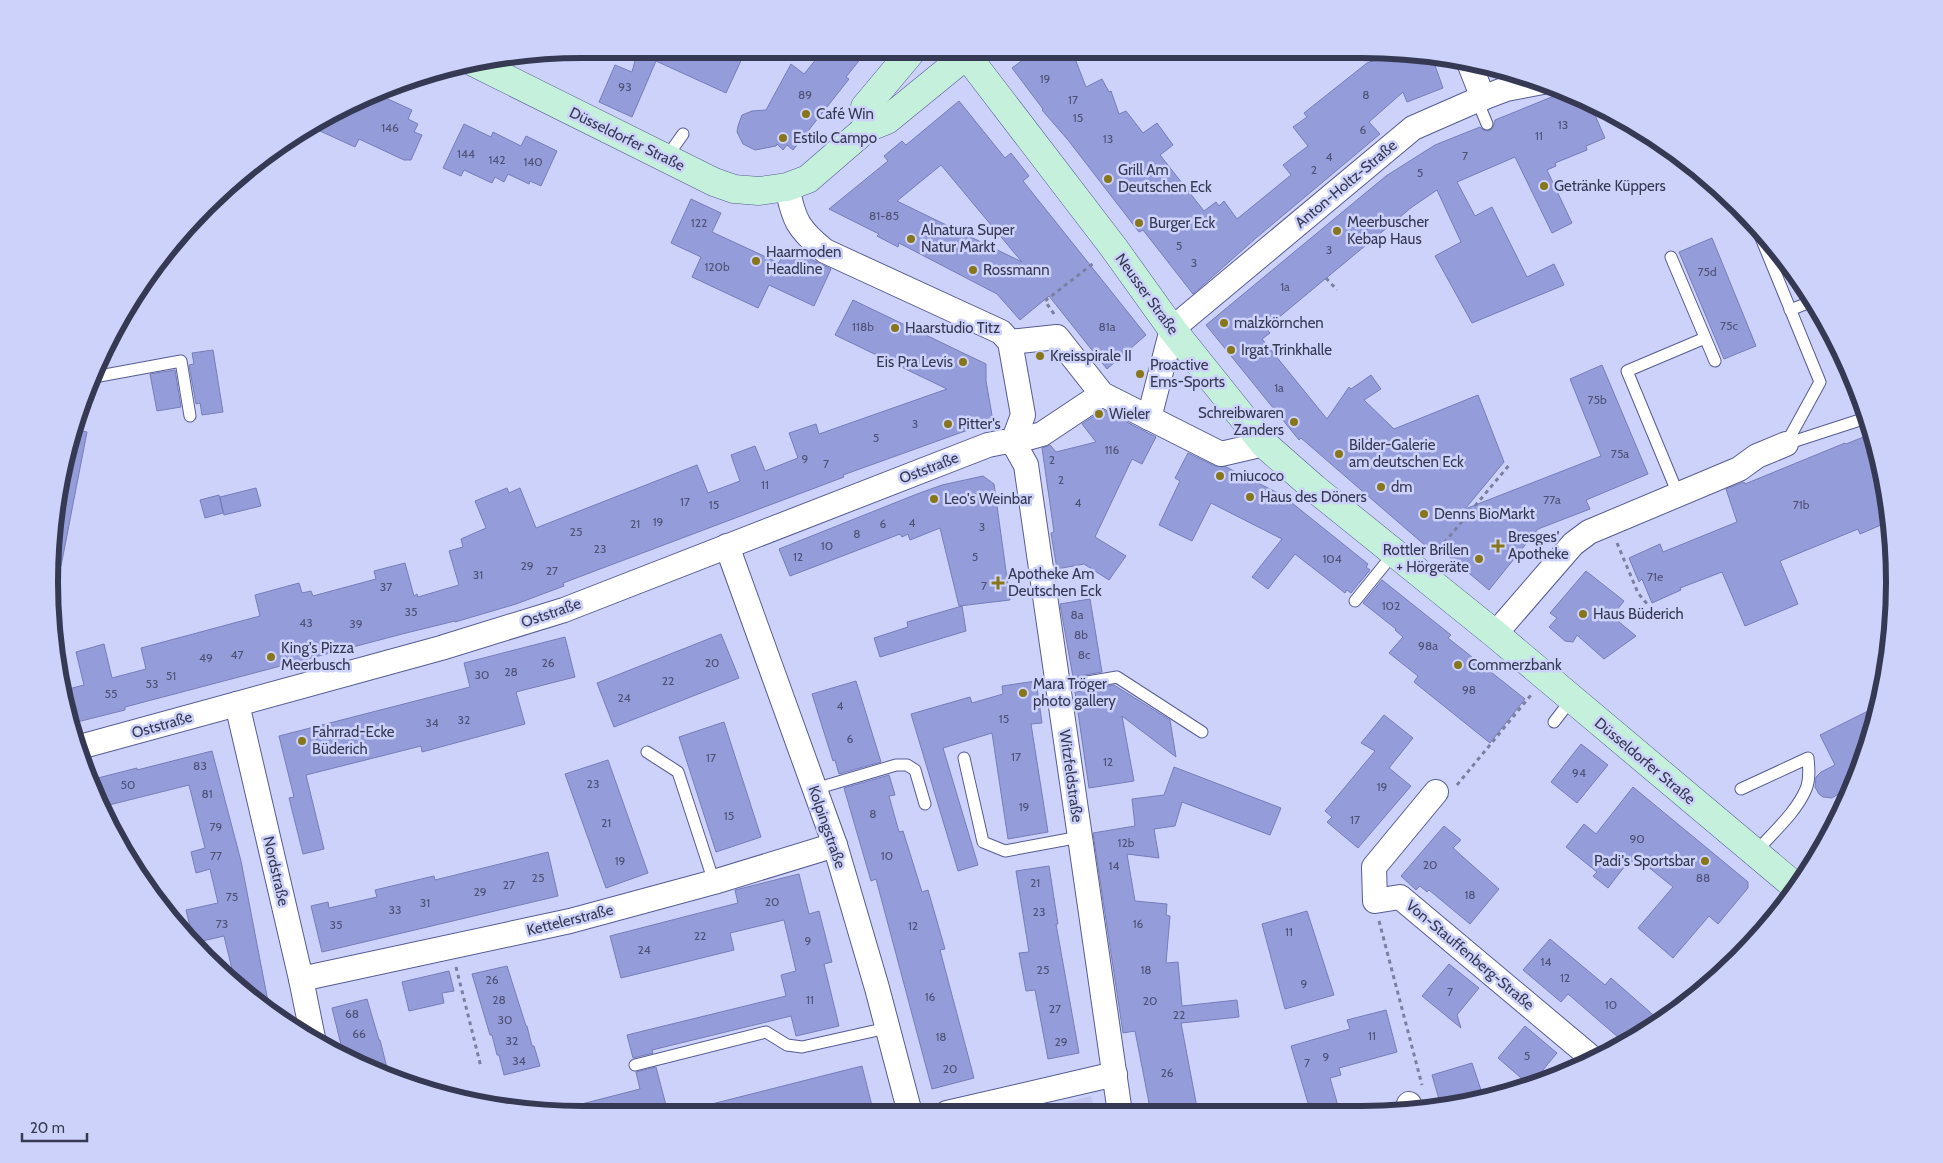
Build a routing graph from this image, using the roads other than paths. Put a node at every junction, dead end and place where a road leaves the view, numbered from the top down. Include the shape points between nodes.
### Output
1 (905, 58) edge
2 (959, 58) edge
3 (971, 58) edge
4 (483, 67) edge
5 (1472, 70) edge
6 (1529, 85) edge
7 (1480, 99) junction
8 (1487, 124) dead end
9 (866, 128) junction
10 (683, 134) dead end
11 (666, 158) junction
12 (787, 187) junction
13 (1765, 249) edge
14 (1671, 257) dead end
15 (1805, 304) edge
16 (1790, 310) junction
17 (1172, 329) junction
18 (1705, 338) junction
19 (1010, 342) junction
20 (1715, 361) dead end
21 (99, 376) edge
22 (1102, 394) junction
23 (190, 416) dead end
24 (1149, 418) junction
25 (1860, 420) edge
26 (1013, 442) junction
27 (1264, 444) junction
28 (1786, 444) junction
29 (1678, 494) junction
30 (1350, 518) joint
31 (728, 546) junction
32 (1394, 553) junction
33 (1355, 601) dead end
34 (1495, 634) junction
35 (1058, 687) junction
36 (1572, 700) junction
37 (237, 704) junction
38 (1554, 722) dead end
39 (1202, 732) dead end
40 (84, 746) edge
41 (647, 752) dead end
42 (964, 758) dead end
43 (815, 789) junction
44 (1741, 789) dead end
45 (1436, 792) road end
46 (925, 804) dead end
47 (1080, 837) junction
48 (835, 845) junction
49 (1755, 853) junction
50 (714, 882) junction
51 (1790, 882) edge
52 (302, 979) junction
53 (887, 1028) junction
54 (312, 1030) edge
55 (1587, 1054) edge
56 (635, 1065) dead end
57 (1115, 1074) junction
58 (908, 1106) edge
59 (977, 1106) edge
60 (1119, 1106) edge

1 - 9 main road via 865,107
2 - 9 main road, Düsseldorfer Straße via 887,120
3 - 17 main road, Neusser Straße
4 - 11 main road, Düsseldorfer Straße
5 - 7 street
6 - 7 street, Anton-Holtz-Straße
7 - 8 lane
7 - 17 street, Anton-Holtz-Straße via 1413,128
9 - 12 main road, Düsseldorfer Straße via 808,179
10 - 11 lane
11 - 12 main road, Düsseldorfer Straße via 734,189 759,191
12 - 19 street via 792,212 804,234 825,251 1001,332
13 - 16 lane
14 - 18 lane
15 - 16 lane
16 - 28 lane via 1820,382
17 - 24 street
17 - 27 main road, Neusser Straße
18 - 20 lane
18 - 29 lane via 1627,371
19 - 22 street via 1057,337
19 - 26 street via 1023,415
21 - 23 lane via 181,361
22 - 24 street
22 - 26 street via 1042,434
24 - 27 street via 1221,454
25 - 28 lane
26 - 31 street, Oststraße via 988,445
26 - 35 street, Witzfeldstraße via 1026,466
27 - 30 main road, Neusser Straße
28 - 29 street via 1757,456 1739,469
29 - 34 street via 1593,530 1573,544
30 - 32 main road, Düsseldorfer Straße
31 - 37 street, Oststraße via 564,610 441,648
31 - 43 street, Kolpingstraße
32 - 33 lane
32 - 34 main road, Düsseldorfer Straße
34 - 36 main road, Düsseldorfer Straße
35 - 39 lane via 1117,677
35 - 47 street, Witzfeldstraße
36 - 38 lane
36 - 49 main road, Düsseldorfer Straße
37 - 40 street, Oststraße
37 - 52 street, Nordstraße
41 - 50 lane via 678,772
42 - 47 lane via 983,842 1005,851
43 - 46 lane via 896,765 907,765 915,770
43 - 48 street, Kolpingstraße
44 - 49 lane via 1808,758 1806,788 1790,813
45 - 55 street, Von-Stauffenberg-Straße via 1374,867 1374,901 1400,897
47 - 57 street, Witzfeldstraße
48 - 50 street, Kettelerstraße
48 - 53 street, Kolpingstraße
49 - 51 main road, Düsseldorfer Straße
50 - 52 street, Kettelerstraße via 570,921
52 - 54 street, Nordstraße
53 - 56 lane via 802,1047 787,1045 766,1032
53 - 58 street, Kolpingstraße
57 - 59 street
57 - 60 street, Witzfeldstraße

